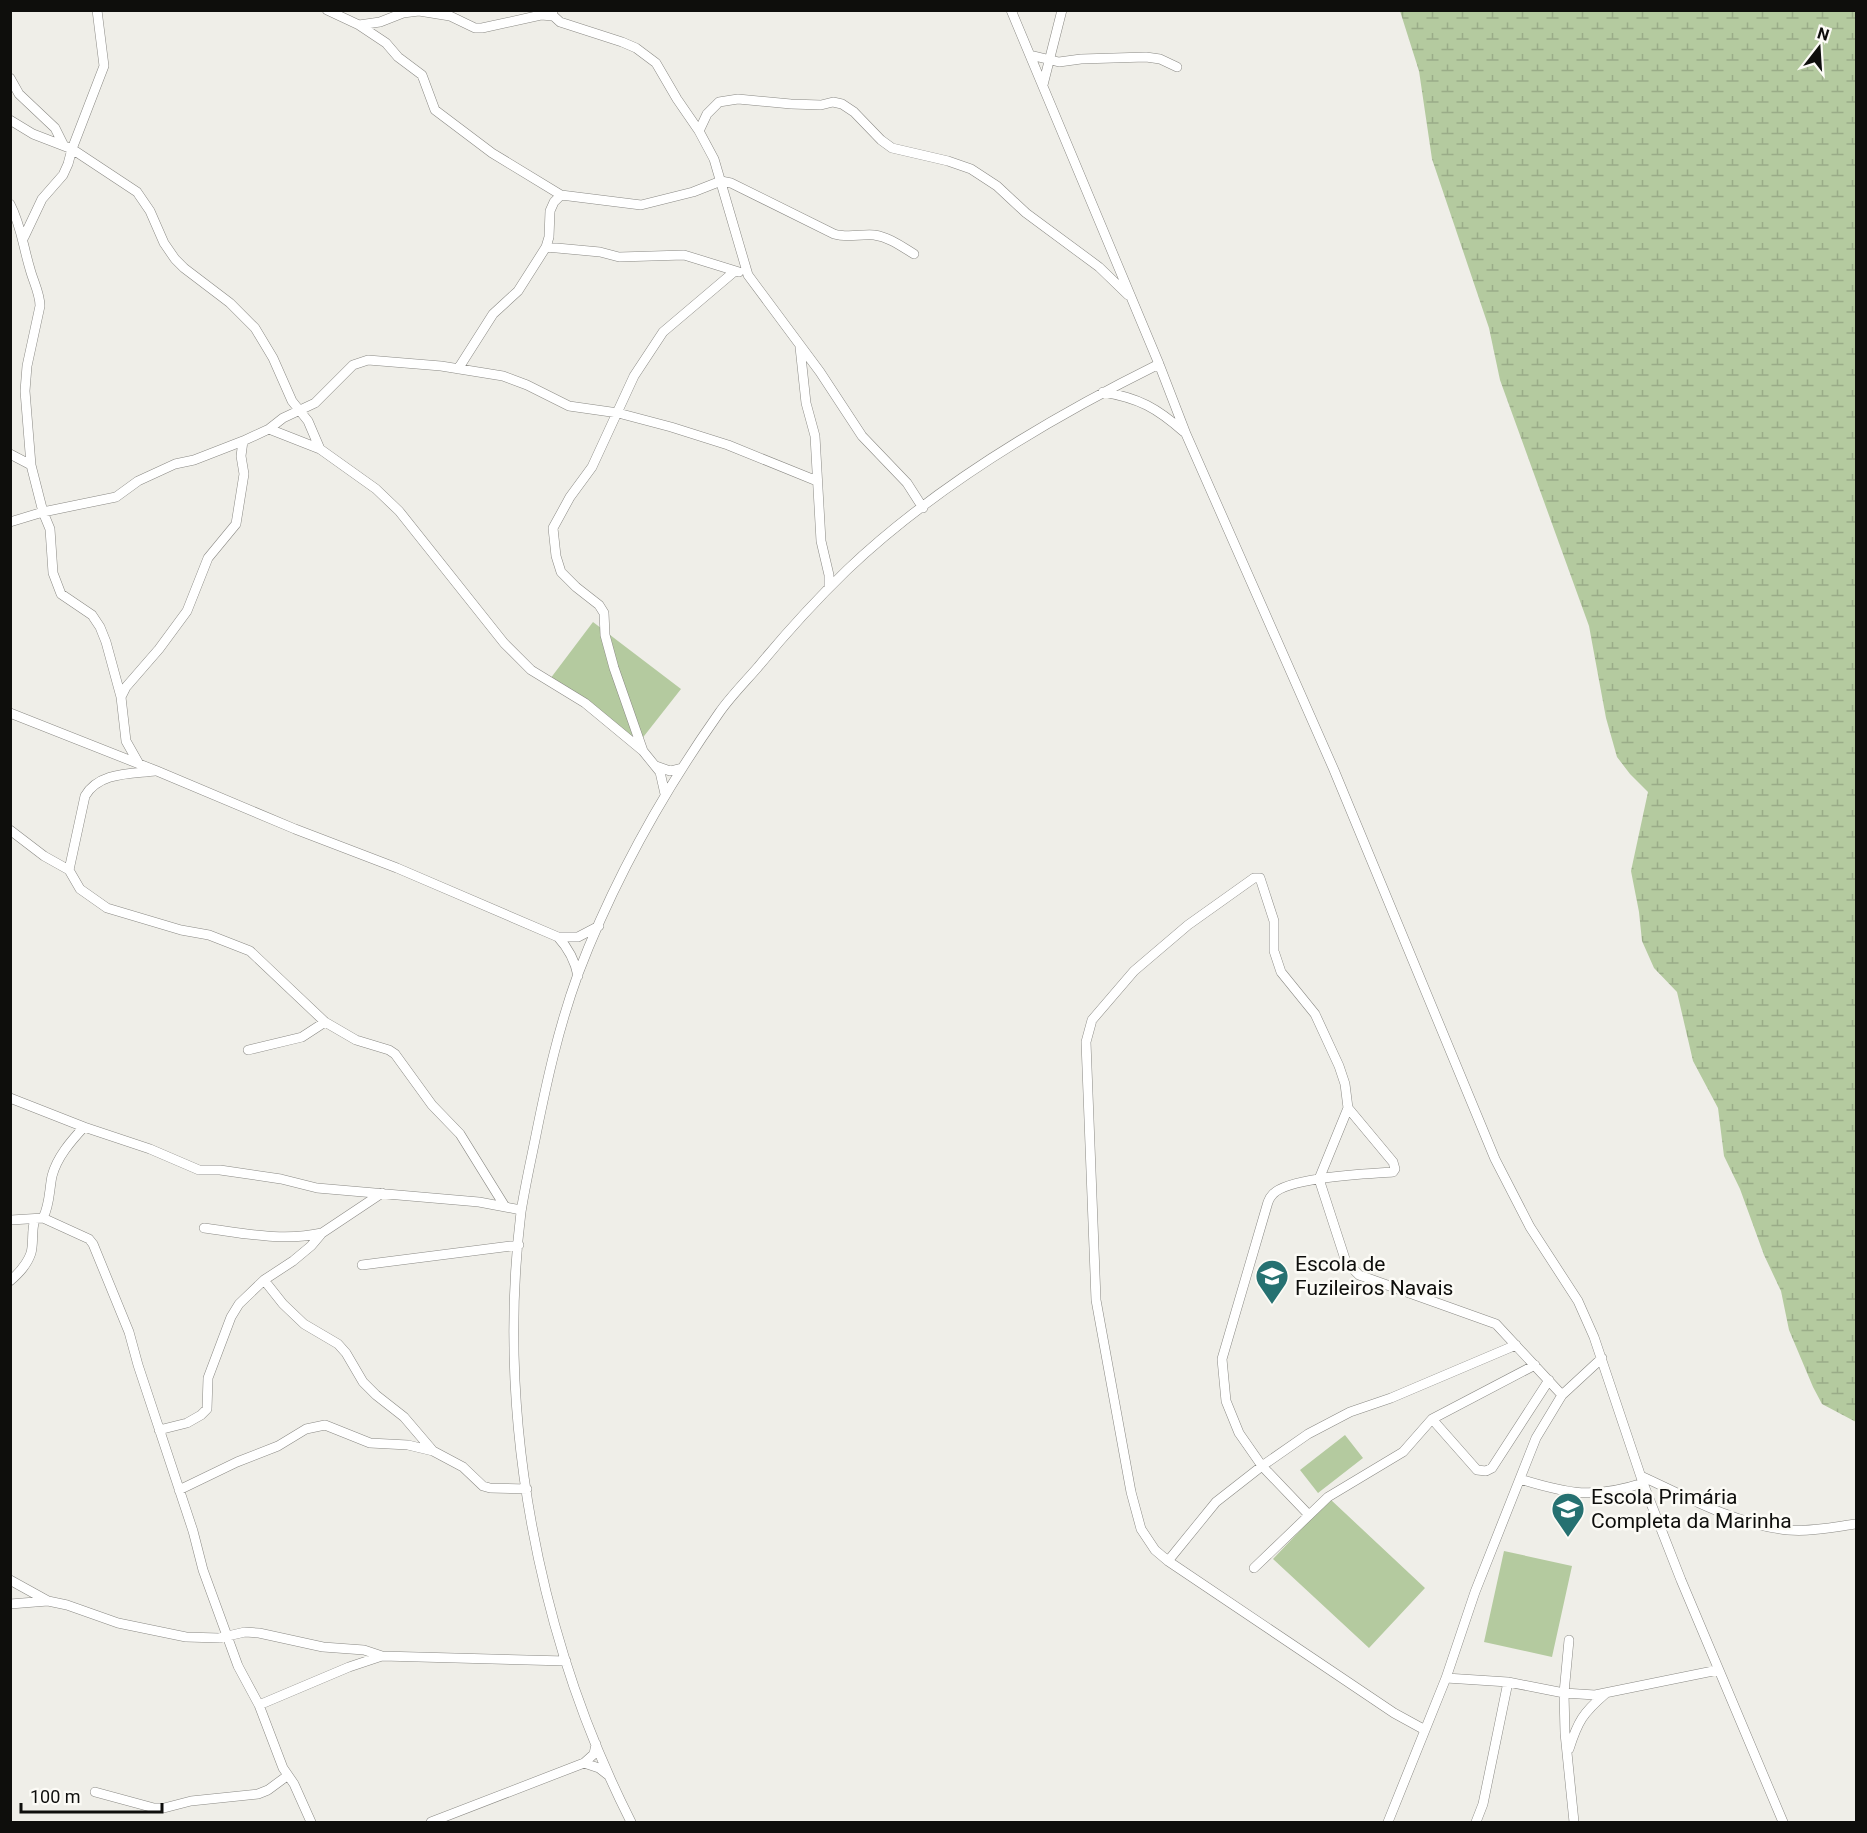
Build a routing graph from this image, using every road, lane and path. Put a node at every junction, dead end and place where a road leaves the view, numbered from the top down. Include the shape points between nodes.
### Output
1 (97, 10) edge
2 (327, 10) edge
3 (1011, 10) edge
4 (1062, 10) edge
5 (551, 12) edge
6 (359, 25) junction
7 (1030, 55) junction
8 (1049, 61) junction
9 (1177, 67) dead end
10 (10, 78) edge
11 (1043, 85) junction
12 (10, 120) edge
13 (699, 131) junction
14 (67, 147) junction
15 (721, 181) junction
16 (561, 195) junction
17 (10, 204) edge
18 (14, 218) edge
19 (24, 237) junction
20 (546, 247) junction
21 (914, 254) dead end
22 (735, 271) junction
23 (748, 275) junction
24 (1132, 299) junction
25 (800, 345) junction
26 (1159, 364) junction
27 (458, 369) junction
28 (1102, 392) junction
29 (299, 410) junction
30 (618, 413) junction
31 (269, 429) junction
32 (1186, 434) junction
33 (243, 441) junction
34 (320, 449) junction
35 (10, 454) edge
36 (31, 465) junction
37 (818, 481) junction
38 (923, 508) junction
39 (43, 512) junction
40 (10, 522) edge
41 (829, 587) junction
42 (121, 697) junction
43 (10, 713) edge
44 (643, 751) junction
45 (139, 764) junction
46 (656, 766) junction
47 (682, 768) junction
48 (157, 771) junction
49 (665, 794) junction
50 (10, 830) edge
51 (69, 870) junction
52 (599, 926) junction
53 (558, 937) junction
54 (578, 976) junction
55 (325, 1022) junction
56 (248, 1050) dead end
57 (10, 1098) edge
58 (1348, 1108) junction
59 (84, 1127) junction
60 (1319, 1179) junction
61 (382, 1193) junction
62 (504, 1205) junction
63 (522, 1210) junction
64 (39, 1219) junction
65 (11, 1220) edge
66 (204, 1228) dead end
67 (322, 1233) junction
68 (519, 1245) junction
69 (362, 1265) dead end
70 (264, 1280) junction
71 (10, 1281) edge
72 (1516, 1345) junction
73 (1602, 1358) junction
74 (1535, 1365) junction
75 (1549, 1380) junction
76 (1562, 1395) junction
77 (1432, 1419) junction
78 (159, 1430) junction
79 (433, 1450) junction
80 (1262, 1466) junction
81 (1520, 1479) junction
82 (1642, 1479) junction
83 (527, 1489) junction
84 (179, 1490) junction
85 (1308, 1514) junction
86 (1857, 1524) edge
87 (1168, 1561) junction
88 (1254, 1568) dead end
89 (10, 1580) edge
90 (48, 1601) junction
91 (10, 1604) edge
92 (228, 1636) junction
93 (1569, 1640) dead end
94 (382, 1656) junction
95 (566, 1661) junction
96 (1718, 1670) junction
97 (1446, 1678) junction
98 (1508, 1682) junction
99 (1607, 1692) junction
100 (1564, 1693) junction
101 (259, 1706) junction
102 (1425, 1730) junction
103 (596, 1744) junction
104 (1568, 1753) junction
105 (584, 1763) junction
106 (287, 1776) junction
107 (608, 1776) junction
108 (95, 1792) dead end
109 (311, 1822) edge
110 (431, 1822) edge
111 (632, 1822) edge
112 (1388, 1822) edge
113 (1476, 1822) edge
114 (1574, 1822) edge
115 (1783, 1822) edge

1 - 14 street via 104,66
2 - 6 street
3 - 7 street
4 - 8 street
5 - 6 street via 482,28 450,16 419,11
5 - 13 street via 560,22 622,42 656,63
6 - 16 street via 422,75 435,110 492,153
7 - 8 street
7 - 11 street
8 - 9 street via 1146,57
8 - 11 street
10 - 14 street via 19,94 55,128
11 - 24 street
12 - 14 street
13 - 15 street
13 - 24 street via 707,114 719,102 738,99 842,104 892,148 948,160 997,186 1026,213 1099,267
14 - 19 street via 68,164 63,175 42,200
14 - 29 street via 137,192 175,259 255,328
15 - 16 street via 641,205
15 - 21 street via 834,234 875,235
15 - 23 street
16 - 20 street via 550,211
17 - 18 street
18 - 19 street
19 - 36 street via 40,297 27,366
20 - 22 street via 619,257 684,255
20 - 27 street via 518,291 493,314
22 - 23 street
22 - 30 street via 663,332 634,375
23 - 25 street
24 - 26 street
25 - 37 street
25 - 38 street via 862,436 907,483
26 - 28 street
26 - 32 street
27 - 29 street via 368,360 353,365 315,403
27 - 30 street via 503,376 569,406
28 - 32 street via 1139,401 1166,416
28 - 38 street via 991,458
29 - 31 street
29 - 34 street
30 - 37 street via 728,445
30 - 44 street via 553,534 561,572 604,614 614,668
31 - 33 street
31 - 34 street
32 - 73 street via 1334,770 1495,1159 1530,1227 1578,1301
33 - 39 street via 175,464 138,481 117,497
33 - 42 street via 244,474 236,524 208,558 187,611
34 - 44 street via 399,511 472,606 531,670 585,703
35 - 36 street
36 - 39 street
37 - 41 street via 821,541
38 - 41 street
39 - 40 street
39 - 42 street via 50,529 53,573 61,594 92,615 100,627
41 - 47 street via 721,710
42 - 45 street via 126,741
43 - 45 street
44 - 46 street
45 - 48 street
46 - 47 street via 670,771
46 - 49 street
47 - 49 street
48 - 51 street via 116,775 89,789
48 - 53 street
49 - 52 street
50 - 51 street
51 - 55 street via 80,889 107,908 209,935 250,951
52 - 53 street via 578,937
52 - 54 street
53 - 54 street via 576,962
54 - 63 street via 550,1064
55 - 56 street via 302,1036
55 - 62 street via 356,1040 394,1054 432,1105 460,1134
57 - 59 street
58 - 60 street
58 - 60 street via 1395,1169
58 - 87 street via 1340,1066 1315,1014 1281,972 1274,951 1274,921 1260,878 1254,878 1188,925 1134,971 1092,1020 1086,1042 1096,1300 1141,1529
59 - 61 street via 199,1170 230,1171 317,1188
59 - 64 street via 56,1167 48,1208
60 - 72 street via 1342,1252 1352,1270 1496,1324
60 - 80 street via 1282,1188 1268,1202 1222,1359 1226,1401 1239,1434
61 - 62 street
61 - 67 street
62 - 63 street
63 - 68 street
64 - 65 street
64 - 71 street via 32,1229 31,1252 25,1266
64 - 78 street via 93,1244 129,1332
66 - 67 street via 285,1238
67 - 70 street via 293,1261
68 - 69 street
68 - 83 street via 514,1338 516,1417
70 - 78 street via 231,1317 208,1378 207,1408 187,1423
70 - 79 street via 304,1324 338,1344 363,1382 405,1418
72 - 74 street
72 - 80 street via 1350,1412 1308,1434
73 - 76 street
73 - 82 street
74 - 75 street
74 - 77 street
75 - 76 street
75 - 77 street via 1492,1468 1486,1471 1476,1470
76 - 81 street via 1536,1438
77 - 85 street via 1403,1452 1328,1497
78 - 84 street
79 - 83 street via 463,1467 483,1486
79 - 84 street via 370,1443 325,1425 306,1429 278,1446
80 - 85 street
80 - 87 street via 1216,1502
81 - 82 street via 1579,1494 1631,1487
81 - 97 street
82 - 86 street via 1769,1527 1805,1530
82 - 96 street
83 - 95 street via 542,1578
84 - 92 street
85 - 88 street
87 - 102 street
89 - 90 street
90 - 91 street
90 - 92 street via 118,1623 186,1638
92 - 94 street via 259,1633
92 - 101 street via 238,1666
93 - 100 street
94 - 95 street
94 - 101 street
95 - 103 street
96 - 99 street
96 - 115 street
97 - 98 street
97 - 102 street
98 - 100 street
98 - 113 street
99 - 100 street
99 - 104 street via 1583,1714
100 - 104 street
101 - 106 street
102 - 112 street
103 - 105 street via 594,1754
103 - 107 street
104 - 114 street
105 - 107 street
105 - 110 street
106 - 108 street via 258,1794 164,1808
106 - 109 street
107 - 111 street

